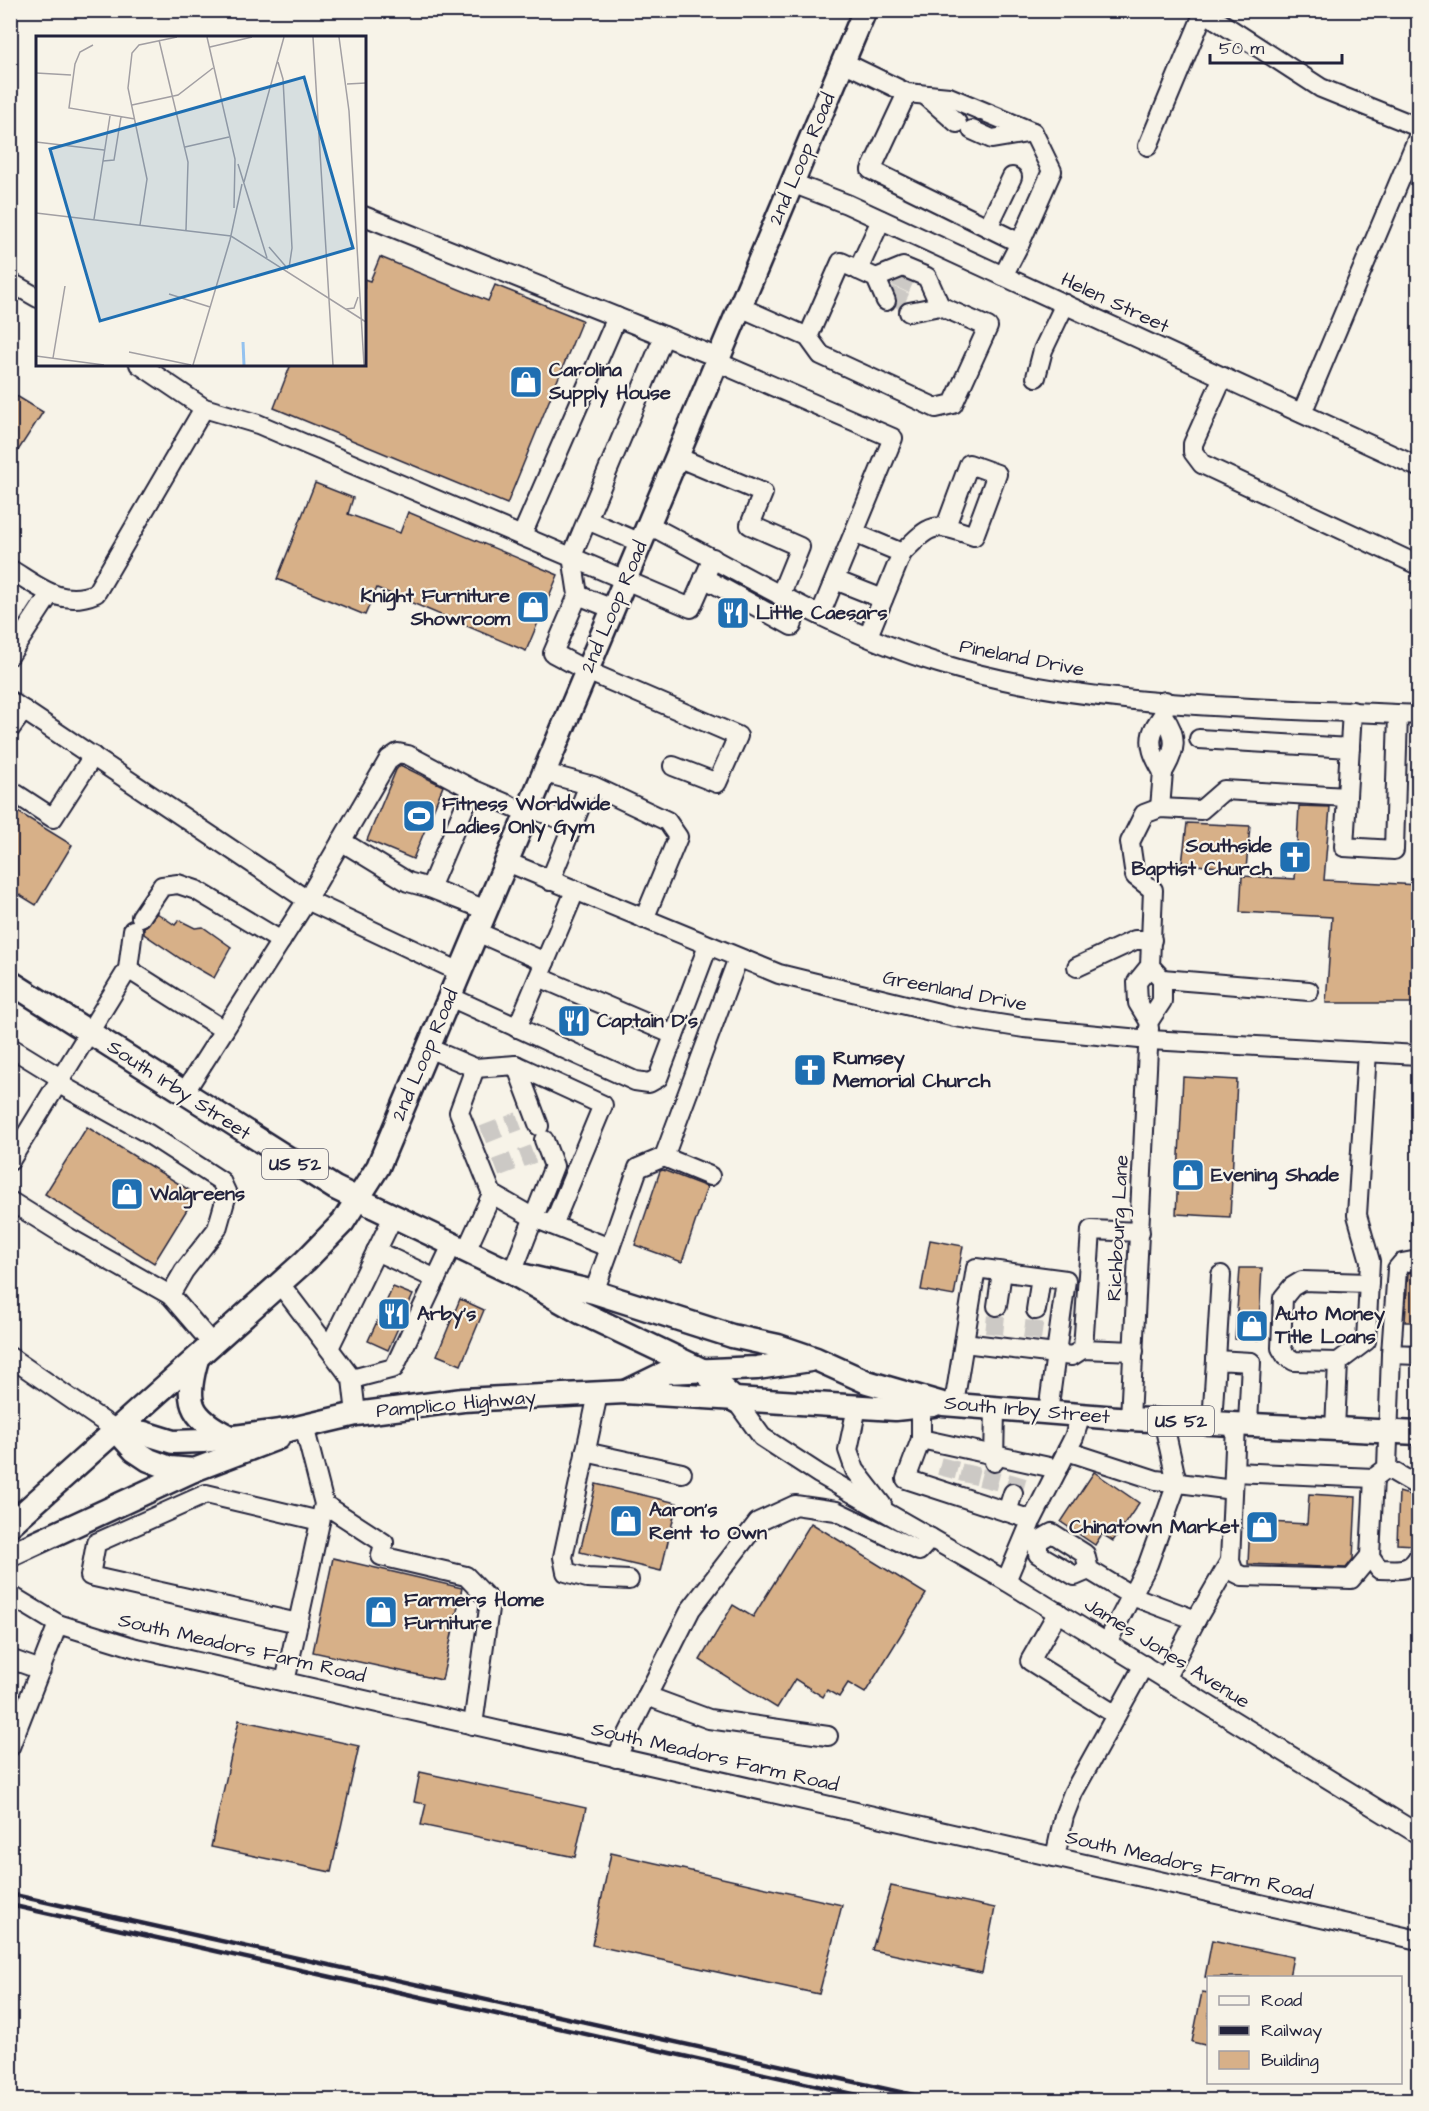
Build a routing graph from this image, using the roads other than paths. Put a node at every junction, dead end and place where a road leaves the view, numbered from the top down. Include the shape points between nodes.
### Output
1 (865, 10) edge
2 (1205, 11) edge
3 (843, 62) junction
4 (916, 94) junction
5 (1419, 127) edge
6 (1033, 132) junction
7 (1419, 137) edge
8 (1148, 146) dead end
9 (1011, 177) dead end
10 (792, 183) junction
11 (366, 217) edge
12 (881, 219) junction
13 (988, 227) junction
14 (1020, 243) junction
15 (858, 270) junction
16 (1003, 276) junction
17 (10, 282) edge
18 (36, 297) edge
19 (914, 300) tunnel mouth
20 (1065, 304) junction
21 (940, 306) junction
22 (740, 308) junction
23 (617, 317) junction
24 (664, 336) junction
25 (808, 337) junction
26 (718, 360) junction
27 (142, 366) edge
28 (1036, 377) dead end
29 (1223, 377) junction
30 (204, 408) junction
31 (1302, 413) junction
32 (677, 458) junction
33 (1419, 467) edge
34 (587, 520) junction
35 (946, 526) dead end
36 (854, 533) junction
37 (645, 534) junction
38 (522, 535) junction
39 (902, 553) junction
40 (572, 556) junction
41 (713, 558) junction
42 (1419, 565) edge
43 (10, 569) edge
44 (704, 578) junction
45 (626, 579) junction
46 (835, 580) junction
47 (50, 594) junction
48 (578, 595) junction
49 (780, 596) junction
50 (883, 599) junction
51 (798, 605) junction
52 (613, 609) junction
53 (820, 615) junction
54 (868, 636) junction
55 (10, 655) edge
56 (587, 671) junction
57 (17, 705) edge
58 (1164, 709) junction
59 (1352, 711) junction
60 (1398, 714) junction
61 (1419, 715) edge
62 (10, 729) edge
63 (1199, 739) dead end
64 (1350, 748) junction
65 (93, 756) junction
66 (673, 766) dead end
67 (544, 773) junction
68 (589, 785) junction
69 (472, 789) junction
70 (10, 790) edge
71 (1347, 797) junction
72 (1160, 808) junction
73 (529, 810) junction
74 (573, 824) junction
75 (341, 841) junction
76 (507, 862) junction
77 (550, 881) junction
78 (430, 888) junction
79 (575, 891) junction
80 (308, 900) junction
81 (486, 910) junction
82 (644, 919) junction
83 (477, 932) junction
84 (1152, 940) junction
85 (281, 941) junction
86 (708, 946) junction
87 (738, 958) junction
88 (1077, 967) dead end
89 (128, 969) junction
90 (542, 969) junction
91 (460, 972) junction
92 (1156, 973) junction
93 (10, 982) edge
94 (1309, 991) dead end
95 (450, 997) junction
96 (1149, 1021) junction
97 (518, 1028) junction
98 (224, 1030) junction
99 (91, 1033) junction
100 (674, 1035) junction
101 (1150, 1040) junction
102 (10, 1047) edge
103 (428, 1048) junction
104 (1367, 1052) junction
105 (1419, 1054) edge
106 (516, 1065) junction
107 (475, 1068) junction
108 (60, 1082) junction
109 (184, 1093) junction
110 (664, 1157) junction
111 (10, 1161) edge
112 (710, 1176) dead end
113 (492, 1194) junction
114 (10, 1201) edge
115 (358, 1201) junction
116 (393, 1218) junction
117 (534, 1218) junction
118 (553, 1225) junction
119 (1140, 1232) junction
120 (459, 1248) junction
121 (610, 1248) junction
122 (376, 1251) junction
123 (1419, 1260) edge
124 (1002, 1272) junction
125 (512, 1273) junction
126 (1221, 1275) dead end
127 (1041, 1277) junction
128 (436, 1279) junction
129 (1369, 1283) junction
130 (280, 1284) junction
131 (594, 1292) junction
132 (170, 1295) junction
133 (997, 1306) tunnel mouth
134 (1036, 1310) tunnel mouth
135 (964, 1343) junction
136 (329, 1348) junction
137 (1083, 1349) junction
138 (1134, 1351) junction
139 (205, 1352) junction
140 (1391, 1354) junction
141 (1056, 1355) junction
142 (1419, 1355) edge
143 (10, 1357) edge
144 (816, 1359) junction
145 (1216, 1360) junction
146 (1338, 1362) junction
147 (702, 1370) junction
148 (352, 1379) junction
149 (625, 1392) junction
150 (598, 1394) junction
151 (736, 1401) junction
152 (940, 1405) junction
153 (857, 1407) junction
154 (996, 1408) junction
155 (1048, 1412) junction
156 (356, 1414) junction
157 (1081, 1415) junction
158 (1130, 1419) junction
159 (1164, 1420) junction
160 (1212, 1423) junction
161 (1242, 1424) junction
162 (296, 1428) junction
163 (1335, 1429) junction
164 (116, 1430) junction
165 (1388, 1431) junction
166 (1419, 1433) edge
167 (228, 1436) junction
168 (921, 1439) junction
169 (1067, 1451) junction
170 (585, 1452) junction
171 (995, 1459) junction
172 (1058, 1469) junction
173 (194, 1470) junction
174 (682, 1473) dead end
175 (1380, 1473) junction
176 (1234, 1481) junction
177 (1177, 1483) junction
178 (1419, 1486) edge
179 (1013, 1493) tunnel mouth
180 (322, 1512) junction
181 (1007, 1512) junction
182 (889, 1514) junction
183 (13, 1520) edge
184 (1032, 1532) junction
185 (931, 1538) junction
186 (10, 1555) edge
187 (1370, 1556) junction
188 (1419, 1557) edge
189 (1230, 1561) junction
190 (1089, 1570) junction
191 (629, 1580) dead end
192 (1006, 1581) junction
193 (10, 1595) edge
194 (1132, 1596) junction
195 (1058, 1612) junction
196 (1196, 1620) junction
197 (298, 1623) junction
198 (58, 1624) junction
199 (1107, 1643) junction
200 (10, 1659) edge
201 (1144, 1665) junction
202 (41, 1670) junction
203 (1165, 1679) junction
204 (285, 1682) junction
205 (647, 1696) junction
206 (1116, 1715) junction
207 (473, 1725) junction
208 (828, 1736) dead end
209 (10, 1747) edge
210 (616, 1758) junction
211 (1419, 1834) edge
212 (1055, 1857) junction
213 (1419, 1940) edge

1 - 3 main road, 2nd Loop Road
2 - 5 street via 1321,88
2 - 8 street
3 - 4 street
3 - 10 main road, 2nd Loop Road
4 - 6 street via 950,97
4 - 6 street via 964,126 992,139
4 - 13 street via 871,170
6 - 14 street via 1052,171
7 - 31 street
9 - 13 street
10 - 12 street, Helen Street
10 - 22 main road, 2nd Loop Road
11 - 23 street
12 - 15 street
12 - 16 street, Helen Street
13 - 14 street
14 - 16 street
15 - 21 street via 888,287 903,267 927,277
15 - 25 street via 841,262
16 - 20 street, Helen Street
17 - 18 street
19 - 21 street
20 - 28 street via 1043,350
20 - 29 street, Helen Street
21 - 25 street via 987,327 953,404 936,408 821,355
22 - 25 street
22 - 26 main road, 2nd Loop Road
23 - 24 street
23 - 38 street
24 - 26 street
24 - 34 street
26 - 32 main road, 2nd Loop Road
26 - 36 street via 893,438
27 - 30 street
29 - 31 street, Helen Street
29 - 42 street via 1193,444 1193,452 1202,464
30 - 38 street via 258,424
30 - 47 street via 96,593 80,600
31 - 33 street, Helen Street
32 - 37 main road, 2nd Loop Road
32 - 49 street via 763,493 750,525 800,547
34 - 37 street, Pineland Drive
34 - 40 street
35 - 39 street via 926,529
36 - 39 street
36 - 46 street
37 - 41 street, Pineland Drive
37 - 45 main road, 2nd Loop Road
38 - 40 street
39 - 50 street
40 - 45 street
40 - 48 street
41 - 44 street
41 - 49 street, Pineland Drive
43 - 47 street
44 - 45 street via 691,608
44 - 51 street via 792,626
45 - 52 main road, 2nd Loop Road
46 - 50 street
46 - 53 street
47 - 55 street
48 - 52 street
48 - 56 street via 553,653
49 - 51 street, Pineland Drive
50 - 54 street
51 - 53 street, Pineland Drive
52 - 56 main road, 2nd Loop Road
53 - 54 street, Pineland Drive
54 - 58 street, Pineland Drive via 936,663 984,676
56 - 66 street via 738,736 717,783
56 - 67 main road, 2nd Loop Road
57 - 62 street
57 - 65 street
58 - 59 street, Pineland Drive
58 - 72 street via 1154,728 1151,752 1163,772
59 - 60 street, Pineland Drive
59 - 64 street
60 - 61 street, Pineland Drive
60 - 71 street via 1394,850 1344,847
63 - 64 street
64 - 71 street
65 - 70 street via 53,818
65 - 80 street
67 - 68 street
67 - 73 main road, 2nd Loop Road
68 - 74 street
68 - 82 street via 667,820 678,837
69 - 73 street
69 - 75 street via 398,753 389,759
69 - 78 street
71 - 72 street via 1224,790 1201,810
72 - 84 street via 1144,814 1130,842 1135,876 1152,890
73 - 74 street
73 - 76 main road, 2nd Loop Road
74 - 77 street
75 - 78 street via 408,882
75 - 80 street
76 - 77 street, Greenland Drive
76 - 81 main road, 2nd Loop Road
77 - 79 street, Greenland Drive
78 - 81 street
79 - 82 street, Greenland Drive
79 - 90 street
80 - 85 street
80 - 91 street
81 - 83 main road, 2nd Loop Road
82 - 86 street, Greenland Drive
83 - 90 street
83 - 91 main road, 2nd Loop Road
84 - 88 street via 1135,940
84 - 92 street
85 - 89 street via 196,890 178,884 162,886 137,923
85 - 98 street
86 - 87 street, Greenland Drive
86 - 100 street
87 - 101 street, Greenland Drive via 780,974 956,1017
87 - 110 street
89 - 98 street
89 - 99 street
90 - 97 street
90 - 100 street
91 - 95 main road, 2nd Loop Road
92 - 94 street
92 - 96 street via 1162,1001
92 - 96 street via 1137,982 1138,1003
93 - 99 main road, South Irby Street / US 52
95 - 97 street
95 - 103 main road, 2nd Loop Road
96 - 101 street, Richbourg Lane
97 - 100 street via 649,1083 658,1078
98 - 109 street
99 - 108 street
99 - 109 main road, South Irby Street / US 52
101 - 104 street, Greenland Drive
101 - 119 street, Richbourg Lane
102 - 108 street
103 - 107 street
103 - 115 main road, 2nd Loop Road via 378,1167
104 - 105 street, Greenland Drive
104 - 129 street via 1357,1215 1370,1261
106 - 107 street
106 - 117 street via 536,1134 555,1166
106 - 118 street via 603,1105
107 - 113 street via 459,1112 477,1138 490,1170
108 - 111 street
108 - 132 street via 221,1181 227,1194 217,1229
109 - 115 main road, South Irby Street / US 52
110 - 112 street
110 - 121 street via 638,1168
113 - 117 street
113 - 120 street
114 - 132 street
115 - 116 main road, South Irby Street / US 52
115 - 130 main road via 343,1222
116 - 120 main road, South Irby Street / US 52
116 - 122 street
117 - 118 street
117 - 125 street
118 - 121 street
119 - 137 street via 1092,1230
119 - 138 street, Richbourg Lane
120 - 125 main road, South Irby Street / US 52
120 - 128 street
121 - 131 street
122 - 128 street
122 - 136 street
123 - 140 street via 1410,1259 1397,1269
124 - 127 street
124 - 133 street
124 - 135 street via 976,1268
125 - 131 main road, South Irby Street / US 52
125 - 147 main road, South Irby Street / US 52 via 580,1312
126 - 145 street
127 - 134 street
127 - 141 street via 1066,1281
128 - 148 street via 394,1368
129 - 146 street via 1366,1341
129 - 146 street via 1302,1281 1283,1298 1281,1348 1286,1356 1294,1361
130 - 136 street
130 - 139 main road
131 - 144 main road, South Irby Street / US 52
132 - 139 street
135 - 141 street via 993,1340
135 - 152 street
136 - 148 street
137 - 138 street
137 - 141 street via 1072,1356
138 - 158 street, Richbourg Lane
139 - 164 main road
139 - 167 main road via 189,1392 193,1409 206,1425
140 - 142 street
140 - 165 street
141 - 155 street
143 - 164 street
144 - 147 main road, Pamplico Highway via 757,1368
144 - 152 main road, South Irby Street / US 52 via 867,1382
145 - 160 street
145 - 161 street via 1251,1362
146 - 163 street
147 - 149 main road, Pamplico Highway via 667,1372
147 - 151 main road, South Irby Street / US 52
148 - 156 street
149 - 150 main road, Pamplico Highway
149 - 151 main road, Pamplico Highway
150 - 156 main road, Pamplico Highway via 463,1400
150 - 170 street
151 - 153 main road, Pamplico Highway
151 - 182 street, James Jones Avenue via 762,1437
152 - 153 main road, Pamplico Highway
152 - 154 main road, South Irby Street / US 52
152 - 168 street
153 - 182 street, James Jones Avenue via 848,1450 855,1470
154 - 155 main road, South Irby Street / US 52
154 - 171 street
155 - 157 main road, South Irby Street / US 52
156 - 162 main road, Pamplico Highway
157 - 158 main road, South Irby Street / US 52
157 - 169 street
158 - 159 main road, South Irby Street / US 52
159 - 160 main road, South Irby Street / US 52
159 - 177 street
160 - 161 main road, South Irby Street / US 52
161 - 163 main road, South Irby Street / US 52
161 - 176 street
162 - 167 main road, Pamplico Highway
162 - 173 main road, Pamplico Highway via 275,1440
162 - 180 street
163 - 165 main road, South Irby Street / US 52
164 - 167 main road, Pamplico Highway via 173,1442
164 - 173 main road, Pamplico Highway via 149,1460 170,1468
164 - 183 main road
165 - 166 main road, South Irby Street / US 52
165 - 175 street
168 - 171 street
168 - 181 street via 906,1479 944,1484 984,1496
169 - 172 street
169 - 177 street
170 - 174 street
170 - 191 street via 563,1557 566,1572 587,1578
171 - 172 street
172 - 184 street
173 - 186 main road, Pamplico Highway
175 - 176 street
175 - 178 street
175 - 187 street
176 - 177 street
176 - 189 street
177 - 194 street via 1148,1564
179 - 181 street
180 - 197 street
180 - 197 street via 206,1494 96,1543 90,1576
180 - 207 street via 384,1543 381,1556 466,1576 490,1601
181 - 184 street
182 - 185 street, James Jones Avenue
184 - 190 street via 1052,1533 1085,1554
184 - 190 street via 1038,1554 1075,1576
184 - 192 street
185 - 192 street, James Jones Avenue
185 - 205 street via 919,1551 836,1511 795,1505 758,1522 691,1609
187 - 188 street via 1378,1569 1406,1569
187 - 189 street via 1351,1579 1242,1576 1234,1572
189 - 196 street
190 - 194 street
192 - 195 street, James Jones Avenue
193 - 198 street, South Meadors Farm Road
194 - 196 street
194 - 199 street
195 - 199 street, James Jones Avenue
195 - 206 street via 1030,1661
196 - 203 street
197 - 204 street
198 - 202 street
198 - 204 street, South Meadors Farm Road via 136,1648
199 - 201 street, James Jones Avenue
200 - 202 street
201 - 203 street, James Jones Avenue
201 - 206 street
202 - 209 street
203 - 211 street, James Jones Avenue
204 - 207 street, South Meadors Farm Road
205 - 208 street via 709,1719
205 - 210 street
206 - 212 street via 1073,1793
207 - 210 street, South Meadors Farm Road
210 - 212 street, South Meadors Farm Road
212 - 213 street, South Meadors Farm Road

